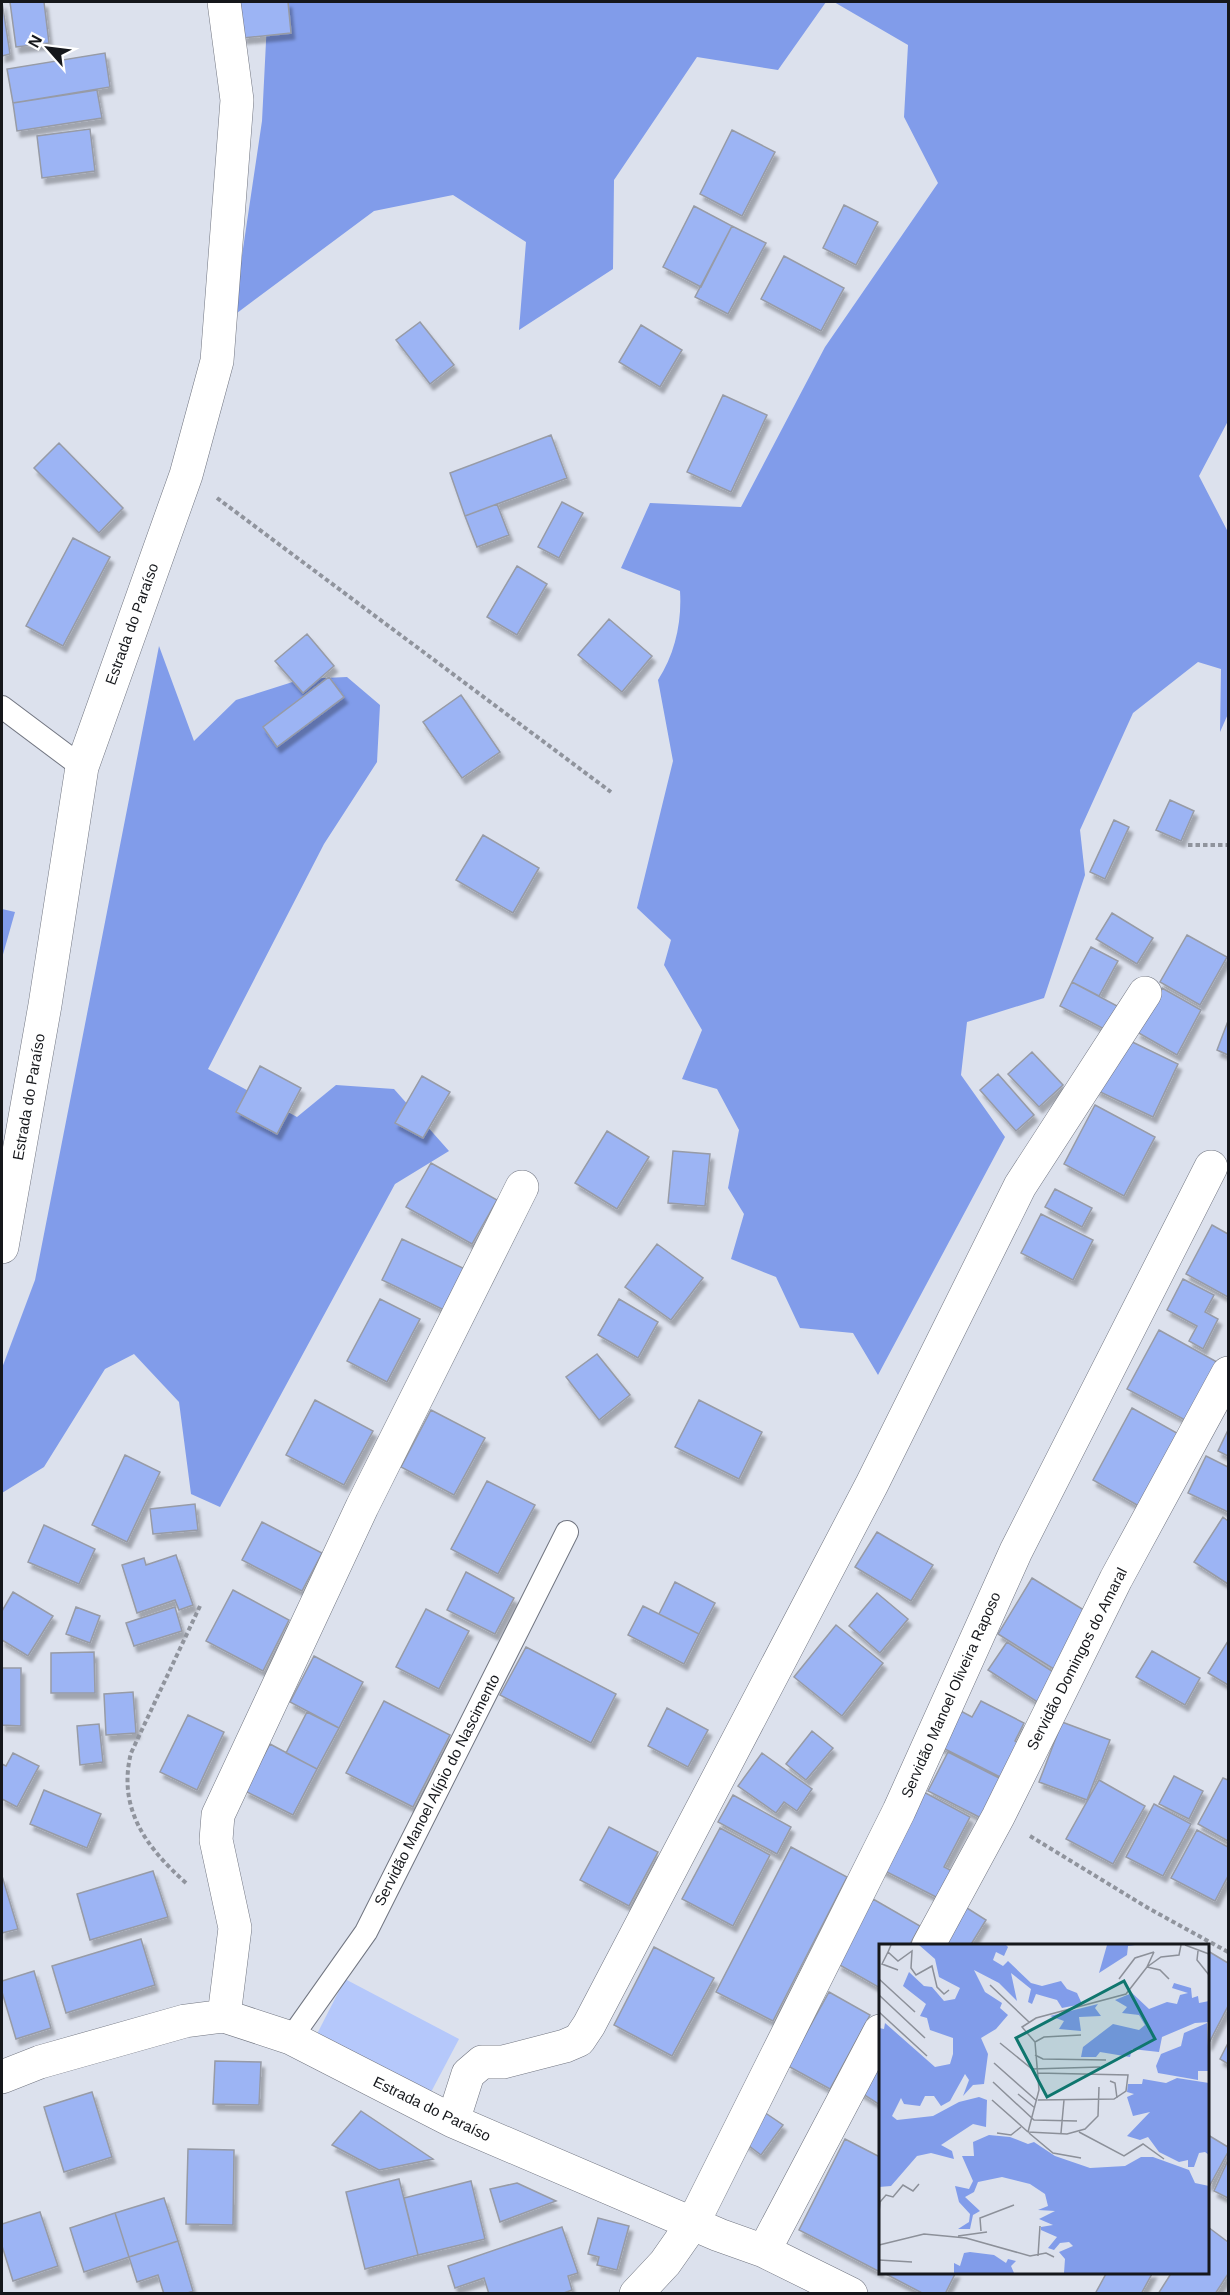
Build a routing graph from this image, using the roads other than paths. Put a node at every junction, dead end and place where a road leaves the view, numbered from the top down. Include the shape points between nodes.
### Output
1 (224, 2) edge
2 (2, 707) edge
3 (82, 767) junction
4 (1145, 993) dead end
5 (1211, 1167) dead end
6 (522, 1187) dead end
7 (2, 1247) edge
8 (1228, 1373) edge
9 (567, 1532) dead end
10 (929, 1944) edge
11 (224, 2016) junction
12 (879, 2033) edge
13 (291, 2038) junction
14 (2, 2077) edge
15 (453, 2121) junction
16 (693, 2223) junction
17 (764, 2251) junction
18 (636, 2294) edge
19 (851, 2294) edge

1 - 3 street, Estrada do Paraíso via 237,100 217,361 186,475
2 - 3 lane
3 - 7 street, Estrada do Paraíso
4 - 15 street via 1020,1186 872,1484 590,2025 579,2040 565,2046 503,2062 483,2062 468,2074
5 - 16 street, Servidão Manoel Oliveira Raposo via 1016,1551 899,1811
6 - 11 street via 362,1507 218,1815 216,1840 235,1928
8 - 10 street, Servidão Domingos do Amaral via 1116,1579 999,1817
9 - 13 lane, Servidão Manoel Alípio do Nascimento via 366,1932
11 - 13 street, Estrada do Paraíso
11 - 14 street, Estrada do Paraíso via 185,2021 40,2062
12 - 17 street
13 - 15 street, Estrada do Paraíso
15 - 16 street, Estrada do Paraíso
16 - 17 street, Estrada do Paraíso
16 - 18 street, Servidão Manoel Oliveira Raposo
17 - 19 street, Estrada do Paraíso

